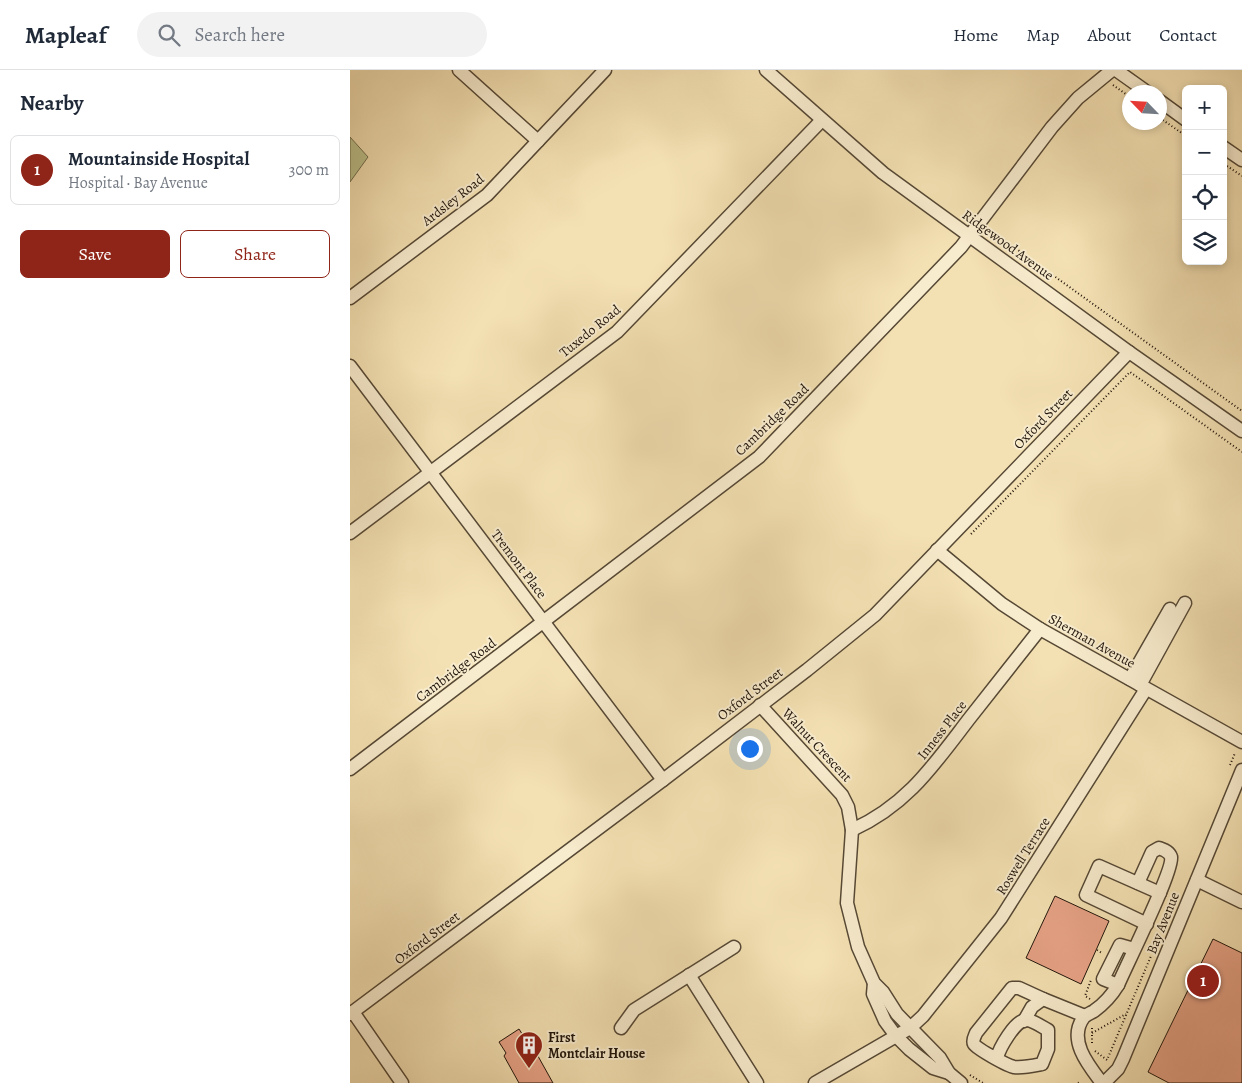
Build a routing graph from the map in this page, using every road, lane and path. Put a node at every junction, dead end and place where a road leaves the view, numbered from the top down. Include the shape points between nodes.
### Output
1 (459, 70) edge
2 (605, 70) edge
3 (766, 70) edge
4 (1112, 70) edge
5 (1116, 70) edge
6 (1110, 83) dead end
7 (1137, 85) edge
8 (1122, 91) edge
9 (1167, 106) edge
10 (1182, 117) edge
11 (822, 120) junction
12 (1167, 123) edge
13 (1182, 133) edge
14 (538, 140) junction
15 (1227, 150) edge
16 (1242, 160) edge
17 (1227, 166) edge
18 (1242, 176) edge
19 (989, 230) dead end
20 (970, 236) junction
21 (350, 298) edge
22 (1129, 352) junction
23 (350, 366) edge
24 (1242, 411) edge
25 (1242, 431) edge
26 (1242, 452) edge
27 (430, 471) junction
28 (350, 533) edge
29 (968, 537) dead end
30 (937, 550) junction
31 (1185, 603) dead end
32 (1170, 608) dead end
33 (544, 622) junction
34 (1040, 629) junction
35 (1138, 684) junction
36 (760, 705) junction
37 (1239, 747) edge
38 (350, 769) edge
39 (1228, 770) dead end
40 (1242, 770) edge
41 (663, 780) junction
42 (852, 830) junction
43 (1196, 880) junction
44 (1138, 883) junction
45 (1160, 893) junction
46 (1242, 902) edge
47 (1147, 924) junction
48 (734, 947) dead end
49 (1153, 953) dead end
50 (690, 975) junction
51 (874, 982) junction
52 (1043, 999) junction
53 (351, 1013) edge
54 (1126, 1014) junction
55 (1024, 1021) junction
56 (1089, 1021) junction
57 (621, 1028) dead end
58 (910, 1028) junction
59 (1092, 1033) junction
60 (896, 1036) junction
61 (997, 1058) junction
62 (949, 1073) junction
63 (965, 1078) edge
64 (402, 1083) edge
65 (756, 1083) edge
66 (815, 1083) edge
67 (983, 1083) edge
68 (1103, 1083) edge

1 - 14 street
2 - 14 street, Ardsley Road
3 - 11 street, Ridgewood Avenue
4 - 20 street, Cambridge Road via 1078,98 1052,127
5 - 7 street
6 - 8 path
9 - 10 street
11 - 20 street, Ridgewood Avenue via 883,173
11 - 27 street, Tuxedo Road via 617,332
12 - 13 path
14 - 21 street, Ardsley Road via 487,194
15 - 16 street
17 - 18 path
19 - 24 path
20 - 22 street, Ridgewood Avenue
20 - 33 street, Cambridge Road via 759,457
22 - 25 street, Ridgewood Avenue
22 - 30 street, Oxford Street
23 - 27 street, Tremont Place
26 - 29 path via 1130,372
27 - 28 street, Tuxedo Road
27 - 33 street, Tremont Place
30 - 34 street, Sherman Avenue via 1002,604
30 - 36 street, Oxford Street via 875,615
31 - 35 street
32 - 35 street
33 - 38 street, Cambridge Road
33 - 41 street, Tremont Place
34 - 35 street, Sherman Avenue
34 - 42 street, Inness Place via 923,779 898,803
35 - 37 street, Sherman Avenue
35 - 58 street, Roswell Terrace via 1001,918
36 - 41 street, Oxford Street
36 - 42 street, Walnut Crescent via 842,795
37 - 39 path
40 - 43 street, Bay Avenue
41 - 53 street, Oxford Street
42 - 51 street, Walnut Crescent via 847,902 858,947
43 - 46 street
43 - 68 street, Bay Avenue via 1118,1069
44 - 45 street
44 - 45 street via 1152,852 1159,848 1168,852 1171,862
44 - 47 street via 1099,866 1086,895
45 - 47 street
47 - 56 street via 1118,985
48 - 50 street
49 - 54 path
50 - 57 street via 634,1010
50 - 65 street
51 - 58 street, Walnut Crescent
51 - 60 street, Walnut Crescent via 873,994
52 - 55 street via 1032,1007
52 - 56 street
52 - 61 street via 1012,988 976,1032 974,1045
53 - 64 street
54 - 59 path
54 - 59 path via 1107,1060 1092,1049
55 - 61 street via 1015,1026
55 - 61 street via 1048,1030 1048,1049 1042,1064 1012,1067
56 - 59 path
56 - 68 street via 1078,1030 1080,1049
58 - 60 street, Roswell Terrace
58 - 62 street, Walnut Crescent via 940,1058
60 - 62 street, Walnut Crescent via 934,1068
60 - 66 street, Roswell Terrace
62 - 63 street, Walnut Crescent
63 - 67 path

